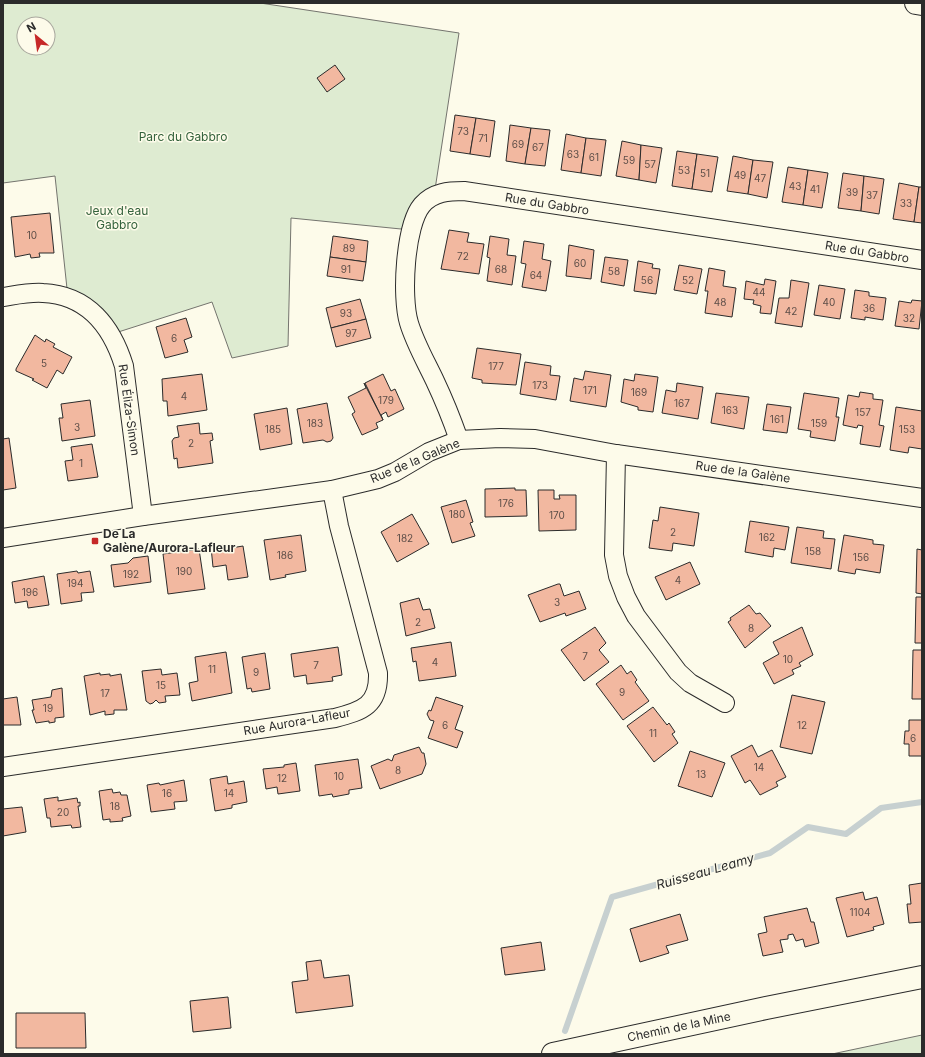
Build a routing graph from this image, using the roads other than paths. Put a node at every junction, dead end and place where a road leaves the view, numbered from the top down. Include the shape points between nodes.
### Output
1 (916, 3) edge
2 (922, 4) edge
3 (922, 260) edge
4 (3, 297) edge
5 (459, 440) junction
6 (616, 454) junction
7 (332, 490) junction
8 (922, 498) edge
9 (142, 516) junction
10 (3, 538) edge
11 (725, 702) dead end
12 (3, 767) edge
13 (922, 977) edge
14 (553, 1054) edge

1 - 2 main road
3 - 5 street, Rue du Gabbro via 464,191 448,191 434,196 423,204 414,216 410,230 405,306 415,338 438,386
4 - 9 street, Rue Éliza-Simon via 44,292 68,298 90,310 112,334 124,366
5 - 6 street, Rue de la Galène via 535,439
5 - 7 street, Rue de la Galène via 378,479
6 - 8 street, Rue de la Galène
6 - 11 street via 614,555 626,597 636,616 678,672 690,683
7 - 9 street, Rue de la Galène
7 - 12 street, Rue Aurora-Lafleur via 378,673 378,688 374,699 363,708 335,718
9 - 10 street, Rue de la Galène
13 - 14 main road, Chemin de la Mine

